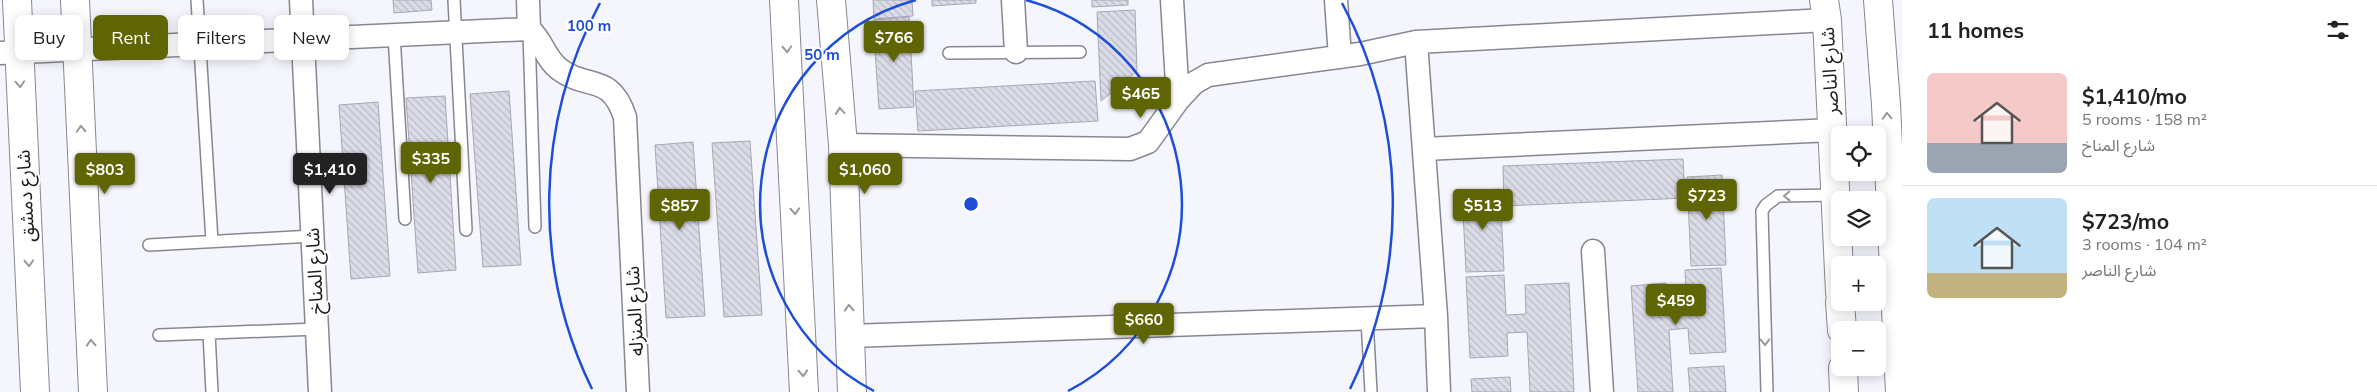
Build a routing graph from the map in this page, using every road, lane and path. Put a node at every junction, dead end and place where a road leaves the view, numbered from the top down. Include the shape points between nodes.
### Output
1 (17, 0) edge
2 (75, 0) edge
3 (197, 0) edge
4 (301, 0) edge
5 (454, 0) edge
6 (528, 0) edge
7 (784, 0) edge
8 (831, 0) edge
9 (1013, 0) edge
10 (1172, 0) edge
11 (1336, 0) edge
12 (1878, 0) edge
13 (1825, 10) edge
14 (76, 15) edge
15 (198, 15) edge
16 (302, 15) edge
17 (529, 29) junction
18 (456, 32) junction
19 (394, 35) junction
20 (349, 37) edge
21 (1416, 42) junction
22 (178, 44) edge
23 (83, 50) edge
24 (9, 52) edge
25 (1016, 52) junction
26 (1080, 52) dead end
27 (949, 53) dead end
28 (1340, 57) junction
29 (77, 60) edge
30 (200, 60) edge
31 (304, 60) edge
32 (1178, 100) junction
33 (1833, 126) edge
34 (1831, 130) edge
35 (843, 145) junction
36 (1424, 149) junction
37 (1831, 195) edge
38 (405, 219) dead end
39 (535, 227) dead end
40 (466, 230) dead end
41 (313, 236) junction
42 (212, 241) junction
43 (1898, 244) edge
44 (149, 245) dead end
45 (1593, 251) dead end
46 (1436, 316) junction
47 (1367, 319) junction
48 (317, 329) junction
49 (210, 333) junction
50 (159, 335) dead end
51 (850, 336) junction
52 (1843, 376) edge
53 (35, 392) edge
54 (93, 392) edge
55 (212, 392) edge
56 (320, 392) edge
57 (638, 392) edge
58 (804, 392) edge
59 (852, 392) edge
60 (1371, 392) edge
61 (1439, 392) edge
62 (1602, 392) edge
63 (1767, 392) edge
64 (1844, 392) edge
65 (1900, 392) edge

1 - 24 street, شارع دمشق
2 - 14 street
3 - 15 lane
4 - 16 street, شارع المناخ
5 - 18 lane
6 - 17 street
7 -> 58 street
35 -> 8 street
9 - 25 street
10 - 32 street
11 - 28 street
43 -> 12 street
13 - 21 street
13 - 33 street, شارع الناصر
17 - 18 street
17 - 39 lane
17 - 57 street, شارع المنزله via 548,59 561,71 601,85 613,93 625,117
18 - 19 street
18 - 40 lane
19 - 20 street
19 - 38 lane
21 - 28 street
21 - 36 street
22 - 23 street
24 -> 53 street, شارع دمشق
25 - 26 lane
25 - 27 lane
28 - 32 street via 1208,75 1194,83
54 -> 29 street
30 - 42 lane
31 - 41 street, شارع المناخ
32 - 35 street via 1148,142 1130,149
34 - 36 street
51 -> 35 street
36 - 46 street
37 -> 63 lane via 1778,196 1762,211
41 - 42 lane
41 - 48 street, شارع المناخ
42 - 44 lane
43 - 65 street
45 - 62 street
46 - 47 street
46 - 61 street
47 - 51 street
47 - 60 lane
48 - 49 lane
48 - 56 street, شارع المناخ
49 - 50 lane
49 - 55 lane
51 - 59 street
52 - 64 street

